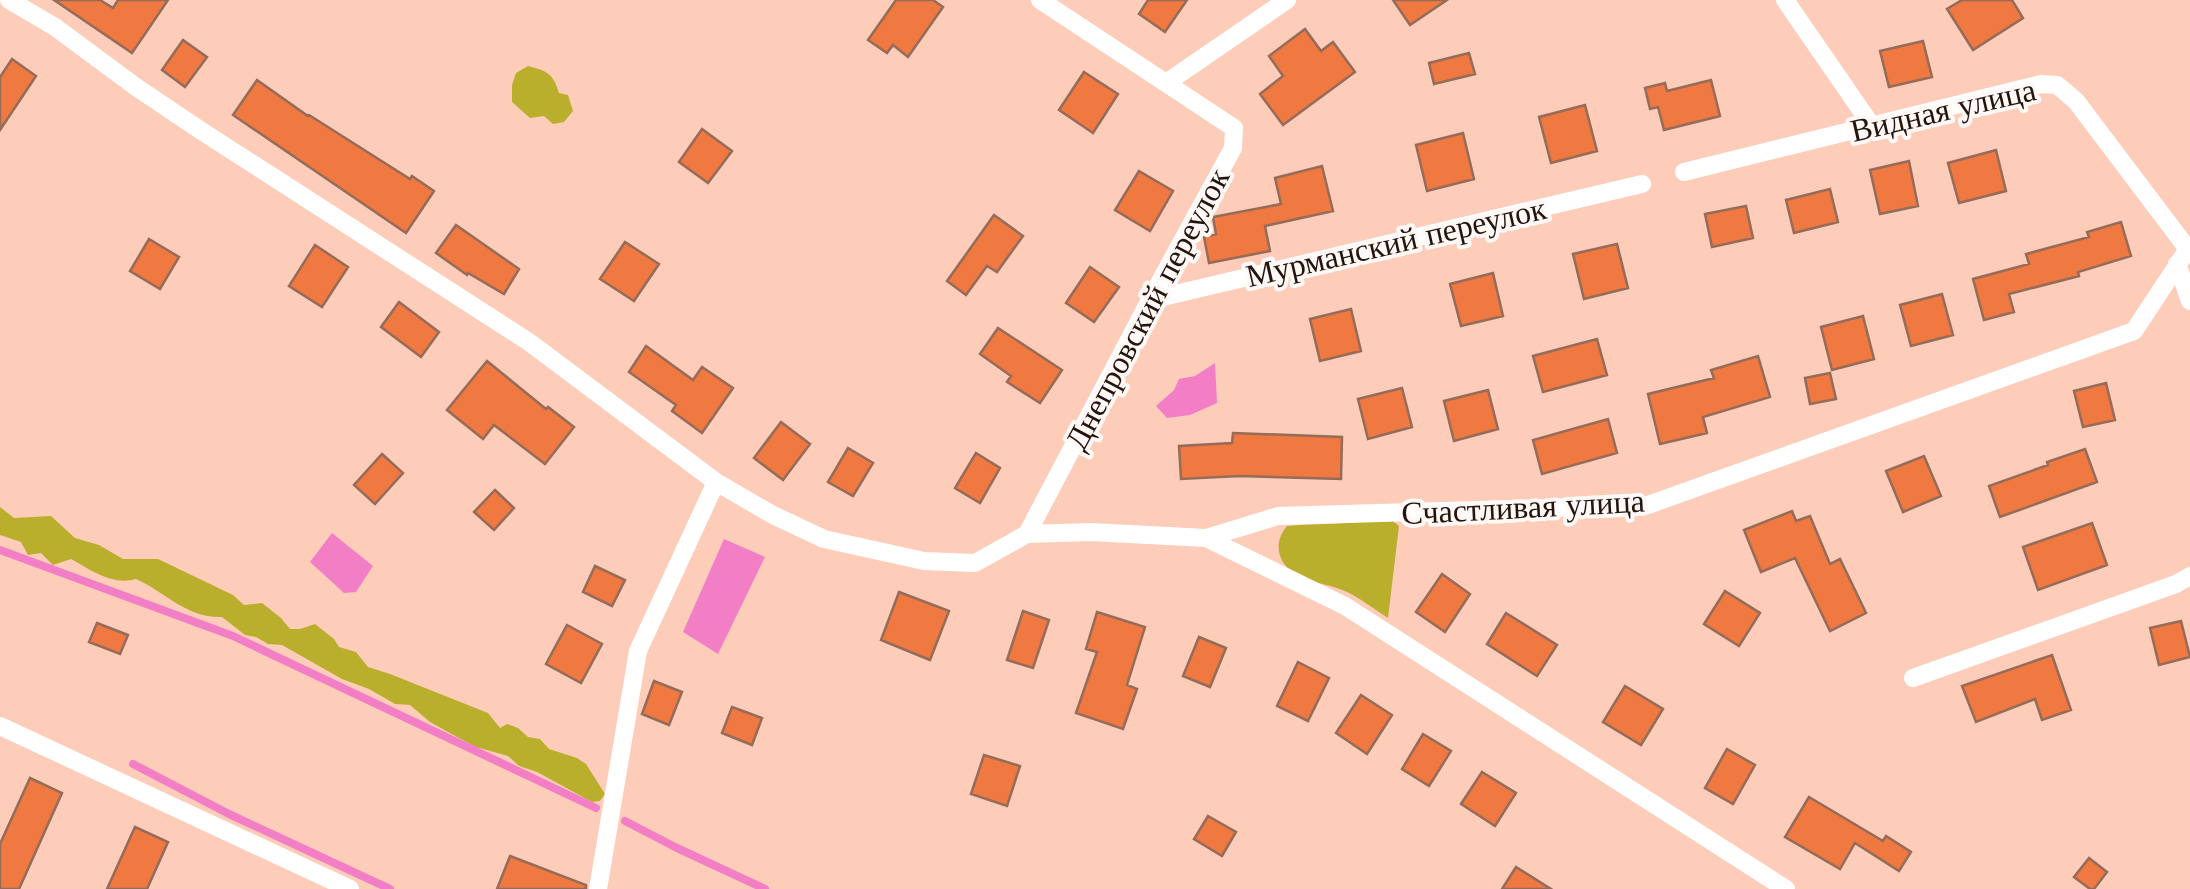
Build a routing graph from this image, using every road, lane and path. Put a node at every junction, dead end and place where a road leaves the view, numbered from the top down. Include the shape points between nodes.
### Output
1 (9, 0) edge
2 (1040, 0) edge
3 (1288, 0) edge
4 (1785, 0) edge
5 (1166, 83) junction
6 (1872, 126) junction
7 (1684, 172) dead end
8 (1642, 184) dead end
9 (2184, 252) edge
10 (1150, 300) junction
11 (2190, 301) edge
12 (716, 482) junction
13 (1028, 534) junction
14 (1206, 538) junction
15 (2190, 576) edge
16 (1913, 678) dead end
17 (0, 726) edge
18 (350, 889) edge
19 (598, 889) edge
20 (1786, 889) edge

1 - 12 street via 529,342
2 - 5 street, Днепровский переулок
3 - 5 street
4 - 6 street
5 - 10 street, Днепровский переулок via 1234,128 1233,148
6 - 7 street, Видная улица
6 - 9 street, Видная улица via 2057,84
8 - 10 street, Мурманский переулок
9 - 11 street
9 - 14 street, Счастливая улица via 2134,331 1648,505 1278,516
10 - 13 street, Днепровский переулок
12 - 13 street via 824,538 924,562 975,563
12 - 19 street via 638,651
13 - 14 street, Счастливая улица
14 - 20 street via 1345,606
15 - 16 street
17 - 18 street

